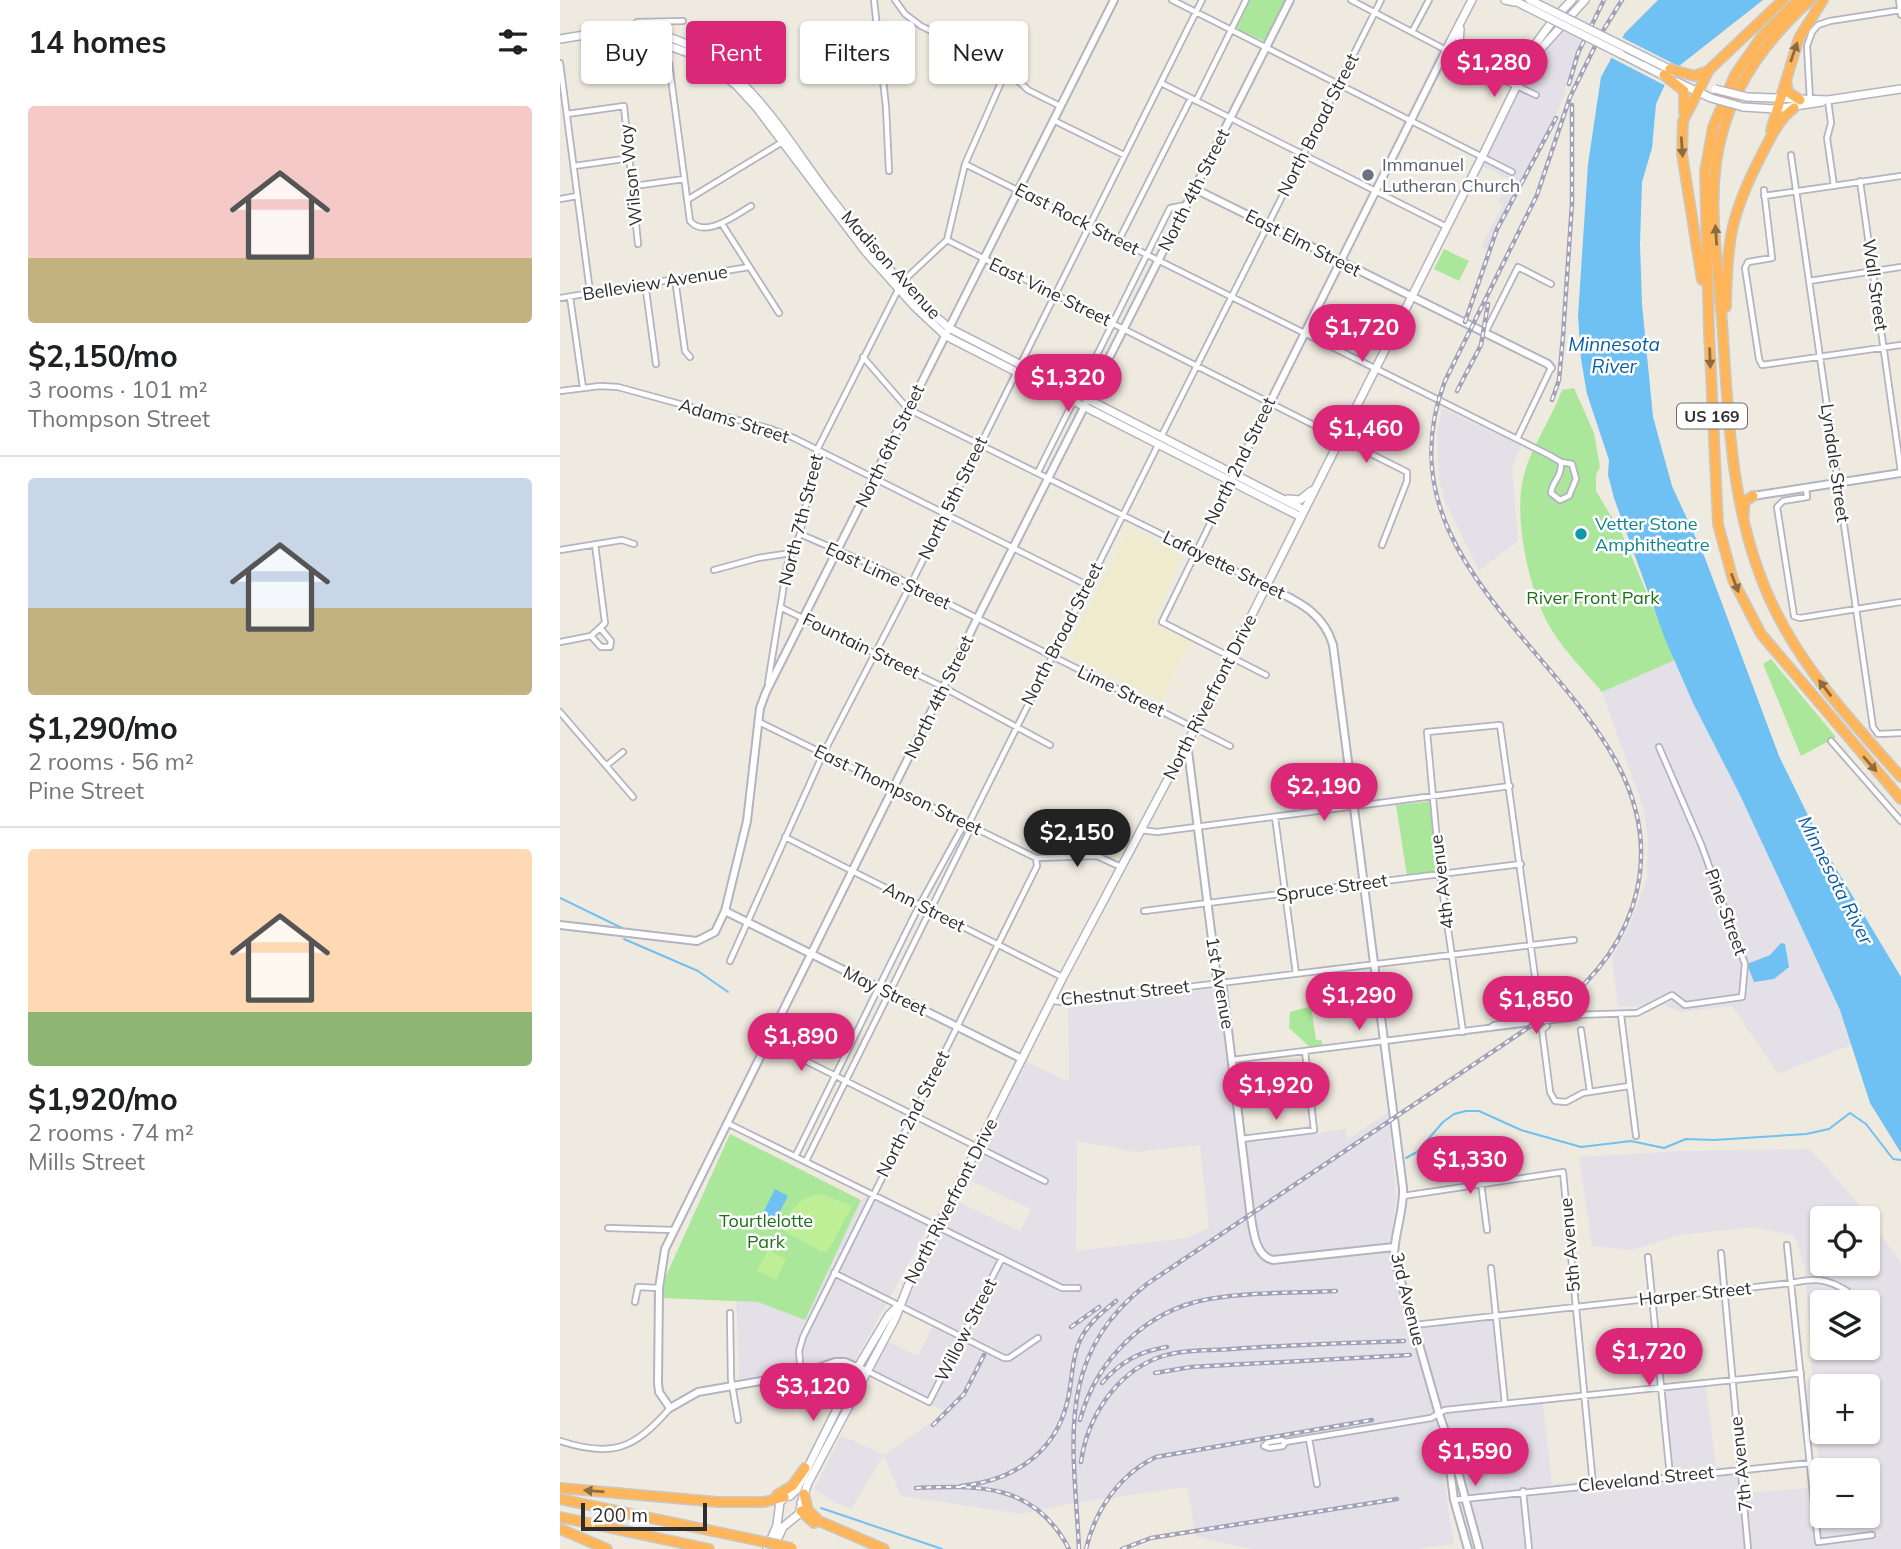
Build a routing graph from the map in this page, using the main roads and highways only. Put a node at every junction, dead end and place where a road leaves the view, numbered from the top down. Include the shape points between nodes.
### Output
1 (1472, 0) edge
2 (1478, 0) edge
3 (1505, 0) edge
4 (1530, 0) edge
5 (1572, 0) edge
6 (1585, 0) edge
7 (1783, 0) edge
8 (1798, 0) edge
9 (1810, 0) edge
10 (1823, 0) edge
11 (1515, 2) edge
12 (1462, 20) junction
13 (1562, 20) junction
14 (560, 39) edge
15 (1534, 48) junction
16 (1482, 67) junction
17 (1709, 70) junction
18 (1667, 72) junction
19 (1496, 75) junction
20 (1786, 78) junction
21 (1686, 82) junction
22 (1517, 85) junction
23 (1700, 88) junction
24 (1901, 89) edge
25 (1828, 100) junction
26 (1801, 102) junction
27 (1777, 104) junction
28 (1683, 121) junction
29 (1768, 142) junction
30 (1709, 332) junction
31 (1724, 358) junction
32 (1233, 477) junction
33 (1734, 480) junction
34 (1316, 486) junction
35 (1280, 497) junction
36 (1303, 514) junction
37 (1750, 546) junction
38 (1901, 777) edge
39 (1901, 799) edge
40 (899, 1306) junction
41 (805, 1468) junction
42 (560, 1488) edge
43 (787, 1497) junction
44 (560, 1499) edge
45 (747, 1502) junction
46 (802, 1503) junction
47 (560, 1517) edge
48 (780, 1526) junction
49 (829, 1527) junction
50 (560, 1529) edge
51 (607, 1549) edge
52 (709, 1549) edge
53 (767, 1549) edge
54 (773, 1549) edge
55 (794, 1549) edge
56 (884, 1549) edge

1 - 12 main road, North 2nd Street
2 - 12 main road
3 - 11 main road
4 - 13 main road, bridge
5 - 15 main road
6 - 22 main road via 1537,53
7 - 17 highway
8 - 30 highway, US 169 via 1745,58 1713,127 1704,173
31 -> 9 highway, US 169 via 1714,206 1718,147 1729,111 1754,62
20 -> 10 highway via 1799,38
11 - 13 main road, bridge
12 - 16 main road via 1459,44
12 - 16 main road, North 2nd Street via 1446,50
13 - 18 main road, bridge
14 - 32 main road, Madison Avenue via 633,33 679,48 714,67 743,92 785,141 841,222 947,332
15 - 19 main road via 1518,68
15 - 22 main road
16 - 19 main road
17 - 21 highway
17 - 23 highway
18 - 21 highway
18 - 21 highway
19 - 22 main road
20 - 26 highway via 1788,92
20 - 27 highway
21 - 23 main road
21 - 28 highway
22 - 34 main road, North Riverfront Drive
23 - 27 main road, bridge
23 - 27 main road, bridge via 1711,98 1743,107
23 - 28 highway
24 - 25 main road
25 - 26 main road
25 - 26 main road
26 - 27 main road
26 - 29 highway via 1782,119
27 - 29 highway
28 -> 30 highway via 1682,154
29 - 31 highway via 1731,228
30 -> 39 highway, US 169 via 1716,506 1733,580 1770,647
31 - 33 highway, US 169
32 - 35 main road, Madison Avenue
32 - 36 main road, Madison Avenue
33 - 37 highway, US 169
33 - 37 highway via 1741,493 1753,496 1743,505
34 - 35 main road via 1300,500
34 - 36 main road, North Riverfront Drive
35 - 36 main road, Madison Avenue
36 - 40 main road, North Riverfront Drive via 1051,1000
38 -> 37 highway, US 169 via 1801,655 1775,609
40 - 41 main road, North Riverfront Drive via 858,1367
40 - 46 main road, North Riverfront Drive
41 - 43 main road, North Riverfront Drive via 797,1489
41 - 45 highway via 787,1490
45 -> 42 highway
43 - 45 highway
43 - 46 main road
43 - 48 main road, North Riverfront Drive via 778,1506
44 - 55 highway, bridge
46 - 48 main road
46 - 49 highway
46 - 49 highway via 813,1522
47 - 52 highway
48 - 53 main road
48 - 54 main road
49 - 56 highway
50 - 51 highway

